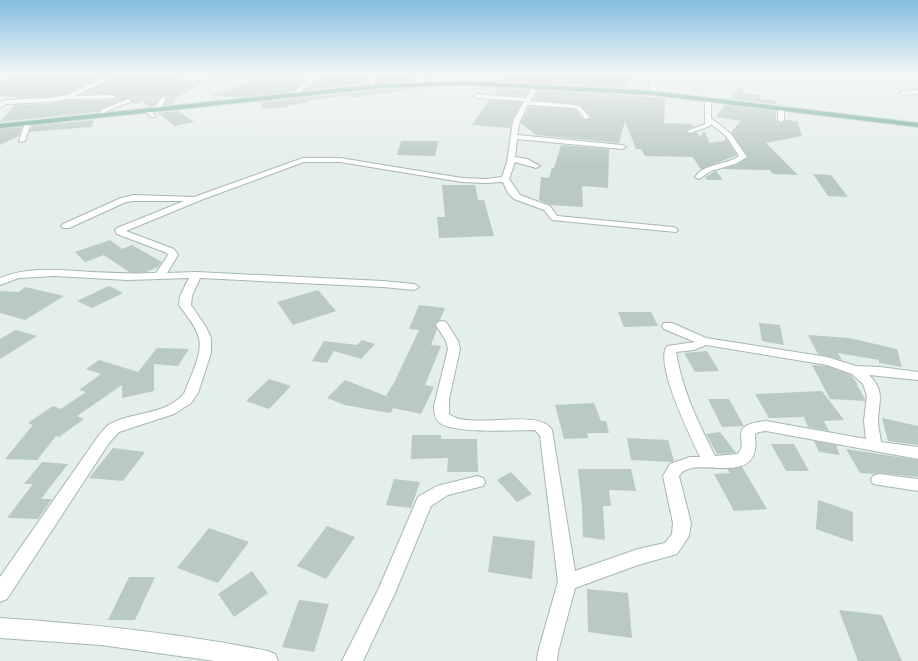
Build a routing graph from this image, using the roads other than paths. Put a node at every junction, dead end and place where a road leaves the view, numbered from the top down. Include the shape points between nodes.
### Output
1 (118, 105) edge
2 (159, 105) edge
3 (197, 105) edge
4 (525, 105) edge
5 (558, 105) edge
6 (708, 105) edge
7 (764, 105) edge
8 (781, 107) junction
9 (159, 109) junction
10 (147, 110) junction
11 (100, 115) junction
12 (153, 116) dead end
13 (587, 118) dead end
14 (708, 119) junction
15 (781, 120) dead end
16 (28, 123) junction
17 (918, 125) edge
18 (0, 126) edge
19 (690, 131) dead end
20 (514, 137) junction
21 (22, 141) dead end
22 (622, 148) dead end
23 (511, 159) junction
24 (536, 166) dead end
25 (699, 177) dead end
26 (505, 179) junction
27 (198, 198) junction
28 (66, 226) dead end
29 (673, 230) dead end
30 (160, 275) junction
31 (196, 275) junction
32 (0, 282) edge
33 (414, 287) dead end
34 (442, 325) dead end
35 (668, 326) dead end
36 (702, 341) junction
37 (857, 370) junction
38 (918, 376) edge
39 (874, 446) junction
40 (918, 453) edge
41 (711, 463) junction
42 (879, 480) dead end
43 (477, 482) dead end
44 (918, 485) edge
45 (567, 582) junction
46 (0, 593) edge
47 (0, 628) edge
48 (268, 661) edge
49 (352, 661) edge
50 (547, 661) edge

1 - 11 street
2 - 9 street
3 - 9 main road
4 - 20 street via 515,126
5 - 13 street via 579,108
6 - 14 street
7 - 8 main road
8 - 15 street
8 - 17 main road
9 - 10 main road
10 - 11 main road
10 - 12 street
11 - 16 main road
14 - 19 street via 706,126
14 - 25 street via 731,136 743,157 738,161 710,168
16 - 18 main road
16 - 21 street
20 - 22 street
20 - 23 street
23 - 24 street
23 - 26 street
26 - 27 street via 462,180 340,160 311,159 297,161
26 - 29 street via 517,198 547,208 555,218
27 - 28 street via 124,200
27 - 30 street via 120,230 171,251 173,255
30 - 31 street
30 - 32 street via 128,277 34,273 17,275
31 - 33 street
31 - 46 street via 186,296 185,305 206,338 205,353 191,393 186,400 169,411 114,428
34 - 45 street via 454,349 442,403 441,413 445,418 452,422 473,424 538,425 545,430
35 - 36 street
36 - 37 street via 828,361
36 - 41 street via 699,346 671,349 670,352 672,373 682,402
37 - 38 street
37 - 39 street via 867,381 874,396 871,423
39 - 40 street
39 - 41 street via 766,426 756,427 748,432 748,452 744,458 739,461
41 - 45 street via 690,463 676,468 671,476 682,523 680,536 671,549 638,557
42 - 44 street
43 - 49 street via 444,489 434,493 424,502 386,593
45 - 50 street
47 - 48 street via 68,632 220,650

